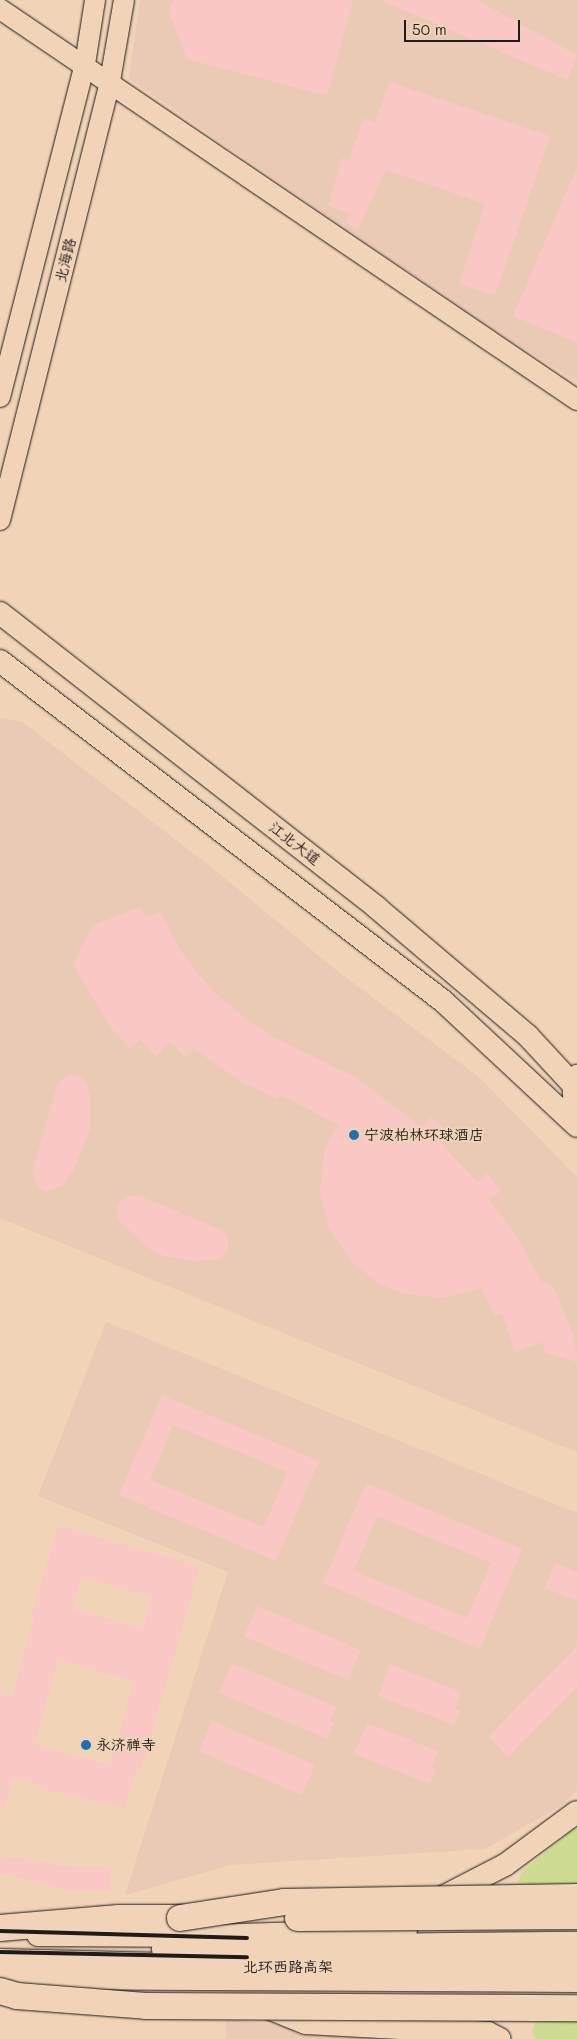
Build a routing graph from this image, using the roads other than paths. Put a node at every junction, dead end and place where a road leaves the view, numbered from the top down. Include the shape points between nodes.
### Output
1 (95, 0) edge
2 (124, 0) edge
3 (0, 9) edge
4 (85, 64) junction
5 (110, 81) junction
6 (0, 397) edge
7 (577, 400) edge
8 (0, 520) edge
9 (0, 613) edge
10 (0, 661) edge
11 (576, 1083) edge
12 (576, 1123) edge
13 (577, 1812) edge
14 (577, 1896) edge
15 (577, 1916) edge
16 (180, 1918) junction
17 (0, 1928) edge
18 (577, 1928) edge
19 (379, 1930) junction
20 (0, 1934) edge
21 (0, 1945) edge
22 (577, 1945) edge
23 (0, 1962) edge
24 (577, 1966) edge
25 (0, 1978) edge
26 (223, 1981) junction
27 (577, 1981) edge
28 (0, 1991) edge
29 (577, 2008) edge
30 (500, 2039) edge

1 - 4 street, 北海路
2 - 5 street, 北海路
3 - 4 street
4 - 5 street
4 - 6 street, 北海路
5 - 7 street
5 - 8 street, 北海路
9 - 11 main road, 江北大道 via 376,906 528,1036
10 - 12 main road via 443,1001
11 - 12 street
13 - 19 main road via 505,1866
14 - 16 highway, bridge via 294,1901
15 - 16 highway, bridge
16 - 17 highway via 119,1918
18 - 19 main road
19 - 20 main road via 206,1936
21 - 22 highway, 北环西路高架 via 174,1949
23 - 24 highway, 北环西路高架 via 254,1968
25 - 26 main road
26 - 27 main road
26 - 30 main road via 254,2003 306,2023 488,2033
28 - 29 highway, bridge via 17,1996 146,2006

